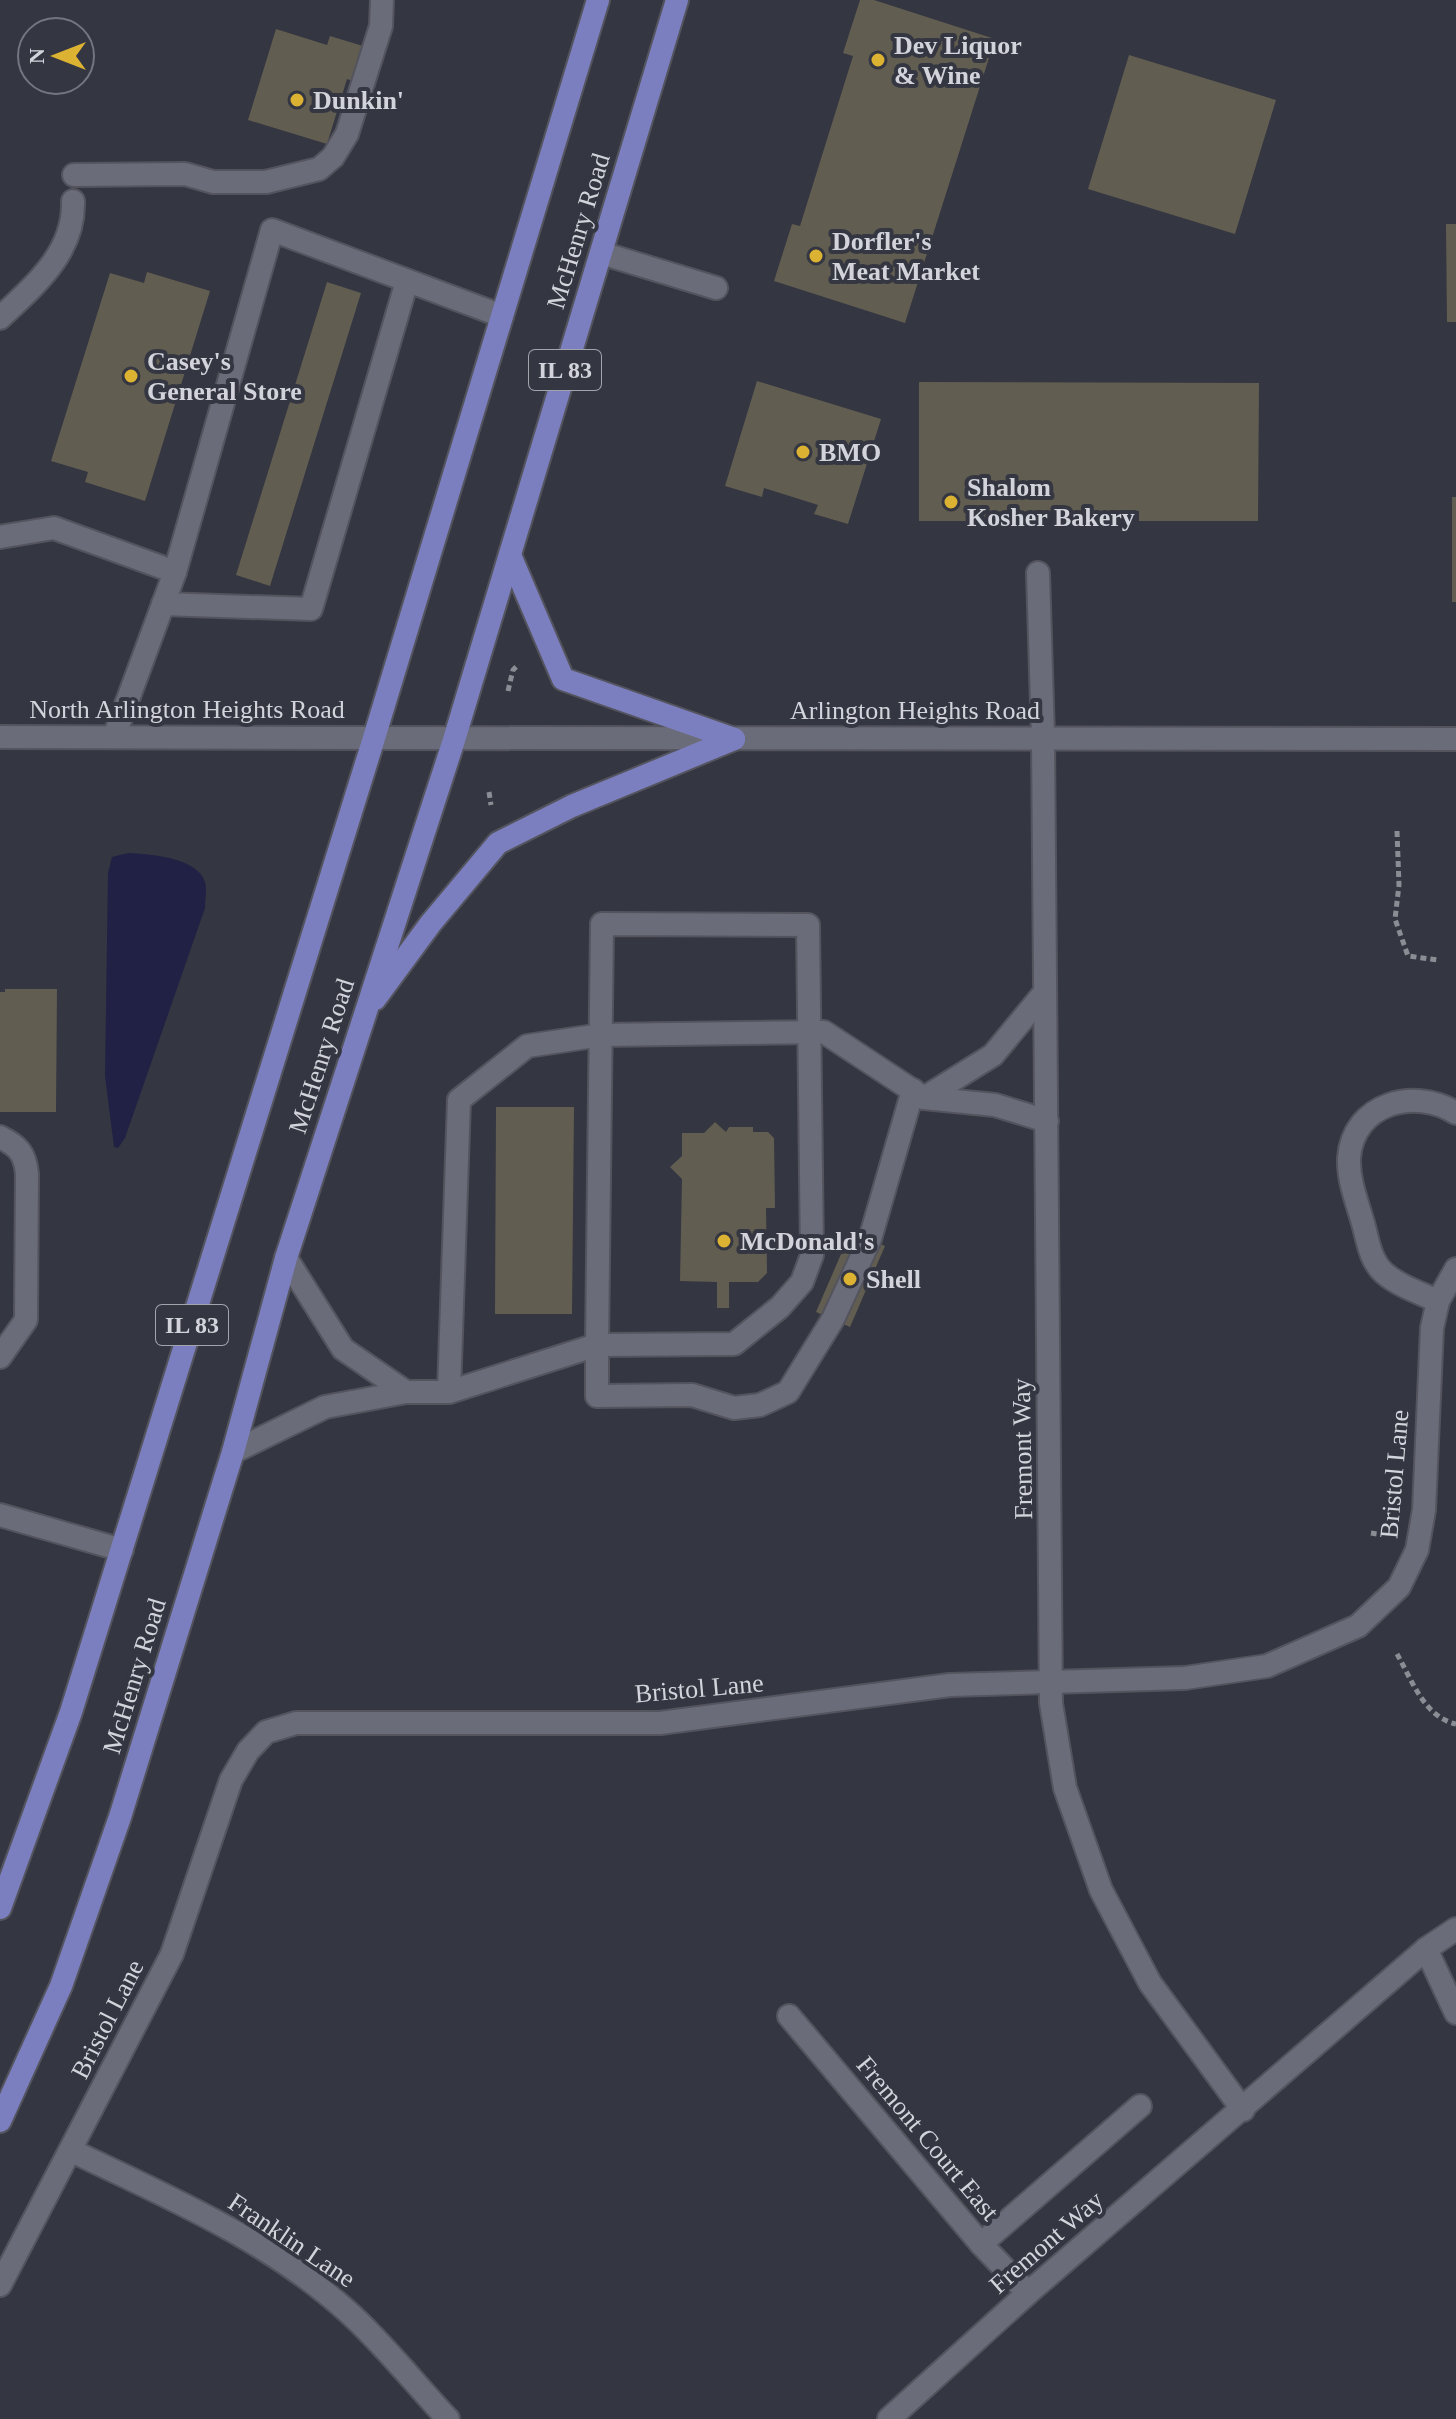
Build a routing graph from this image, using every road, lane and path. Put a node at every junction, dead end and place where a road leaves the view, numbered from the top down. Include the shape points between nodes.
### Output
1 (382, 0) edge
2 (598, 0) edge
3 (677, 0) edge
4 (74, 175) dead end
5 (73, 201) dead end
6 (601, 253) junction
7 (407, 281) junction
8 (716, 288) dead end
9 (502, 316) junction
10 (0, 318) edge
11 (0, 537) edge
12 (510, 555) junction
13 (175, 572) junction
14 (1038, 573) dead end
15 (163, 604) junction
16 (519, 664) dead end
17 (508, 691) dead end
18 (0, 737) edge
19 (114, 737) junction
20 (1043, 737) junction
21 (374, 738) junction
22 (734, 739) junction
23 (1456, 739) edge
24 (454, 740) junction
25 (489, 792) dead end
26 (491, 805) dead end
27 (1397, 831) dead end
28 (1438, 960) dead end
29 (1045, 992) junction
30 (362, 1016) junction
31 (809, 1032) junction
32 (601, 1035) junction
33 (919, 1094) junction
34 (1456, 1113) edge
35 (1047, 1121) junction
36 (0, 1137) edge
37 (286, 1258) junction
38 (1456, 1269) edge
39 (1438, 1301) junction
40 (597, 1345) junction
41 (0, 1357) edge
42 (406, 1392) junction
43 (449, 1392) junction
44 (233, 1452) junction
45 (0, 1515) edge
46 (122, 1550) junction
47 (1397, 1654) dead end
48 (1052, 1679) junction
49 (1456, 1724) edge
50 (0, 1908) edge
51 (1456, 1929) edge
52 (1426, 1949) junction
53 (1456, 2013) edge
54 (789, 2016) dead end
55 (1140, 2106) dead end
56 (1243, 2110) junction
57 (0, 2121) edge
58 (72, 2151) junction
59 (981, 2244) junction
60 (0, 2285) edge
61 (1028, 2293) junction
62 (448, 2419) edge
63 (889, 2419) edge

1 - 4 street via 381,26 347,134 319,169 266,182 213,182 185,174
2 - 9 main road, McHenry Road / IL 83
3 - 6 main road, McHenry Road / IL 83
5 - 10 street via 74,219 58,259
6 - 8 street
6 - 12 main road, McHenry Road / IL 83
7 - 9 street
7 - 13 street via 272,230
7 - 15 street via 311,609
9 - 21 main road, McHenry Road / IL 83
11 - 13 street via 54,528
12 - 22 main road via 563,679
12 - 24 main road, McHenry Road / IL 83
13 - 15 street
14 - 20 street, Fremont Way
15 - 19 street
16 - 17 path
18 - 19 street, North Arlington Heights Road
19 - 21 street, North Arlington Heights Road
20 - 22 street, Arlington Heights Road
20 - 23 street, Arlington Heights Road
20 - 29 street, Fremont Way
21 - 24 street, Arlington Heights Road
21 - 46 main road, McHenry Road / IL 83
22 - 24 street, Arlington Heights Road
22 - 30 main road via 572,806 498,843
24 - 30 main road, McHenry Road / IL 83
25 - 26 path
27 - 28 path via 1395,919 1408,956
29 - 33 street via 993,1055
29 - 35 street, Fremont Way
30 - 37 main road, McHenry Road / IL 83
31 - 32 street
31 - 32 street via 808,925 602,924
31 - 33 street via 824,1032
31 - 40 street via 812,1255 802,1282 734,1344
32 - 40 street
32 - 43 street via 527,1046 459,1100
33 - 35 street via 995,1105
33 - 40 street via 870,1239 833,1319 788,1392 760,1405 734,1408 692,1395 597,1396
34 - 39 street via 1426,1099 1392,1103 1361,1125 1349,1156 1350,1178 1373,1259 1397,1282
35 - 48 street, Fremont Way
36 - 41 street via 17,1146 25,1158 26,1320
37 - 42 street via 343,1349
37 - 44 main road, McHenry Road / IL 83
38 - 39 street, Bristol Lane
39 - 48 street, Bristol Lane via 1430,1349 1424,1510 1417,1550 1399,1587 1358,1626 1267,1666 1185,1678
40 - 43 street
42 - 43 street
42 - 44 street via 325,1407
44 - 57 main road, McHenry Road / IL 83 via 120,1817 66,1972
45 - 46 street
46 - 50 main road, McHenry Road / IL 83
47 - 49 path via 1429,1710
48 - 56 street, Fremont Way via 1065,1788 1101,1890 1150,1983
48 - 58 street, Bristol Lane via 950,1685 660,1723 296,1723 266,1732 231,1780 172,1954
51 - 52 street, Fremont Way
52 - 53 street
52 - 56 street, Fremont Way
54 - 59 street, Fremont Court East
55 - 59 street
56 - 61 street, Fremont Way
58 - 60 street, Bristol Lane
58 - 62 street, Franklin Lane via 216,2220 283,2262 348,2312
59 - 61 street, Fremont Court East
61 - 63 street, Fremont Way

